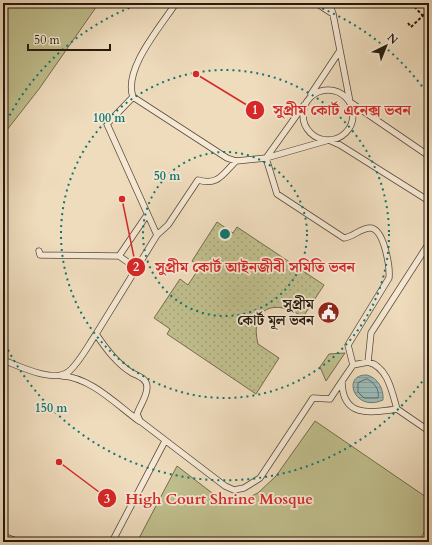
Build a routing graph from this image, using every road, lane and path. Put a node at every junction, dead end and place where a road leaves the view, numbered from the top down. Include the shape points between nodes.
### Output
1 (17, 3) edge
2 (176, 3) edge
3 (316, 3) edge
4 (329, 3) edge
5 (411, 3) edge
6 (13, 4) edge
7 (3, 9) edge
8 (429, 10) edge
9 (333, 14) junction
10 (423, 16) junction
11 (408, 23) dead end
12 (339, 52) junction
13 (133, 97) junction
14 (309, 98) junction
15 (350, 102) junction
16 (304, 105) junction
17 (330, 140) junction
18 (429, 156) edge
19 (266, 158) junction
20 (236, 161) junction
21 (429, 201) edge
22 (147, 215) junction
23 (158, 236) junction
24 (429, 243) edge
25 (39, 251) dead end
26 (119, 256) junction
27 (136, 268) junction
28 (96, 334) junction
29 (3, 360) edge
30 (368, 362) junction
31 (353, 365) junction
32 (60, 376) junction
33 (342, 381) junction
34 (396, 409) junction
35 (140, 421) junction
36 (429, 431) edge
37 (165, 441) junction
38 (3, 536) edge
39 (19, 542) edge
40 (112, 542) edge

1 - 6 path
2 - 13 lane via 137,63 131,83
3 - 9 lane
4 - 9 lane
5 - 10 path
6 - 7 path
8 - 10 path
9 - 12 lane
10 - 11 path via 411,27
12 - 14 lane
12 - 15 lane
13 - 20 lane via 226,158
13 - 22 lane via 107,124
14 - 15 lane via 319,91 330,89 345,96
14 - 16 lane
15 - 17 lane via 353,110 351,127 342,136
15 - 18 lane
16 - 17 lane via 303,120 310,132 322,140
16 - 19 lane
17 - 19 lane
17 - 21 lane
19 - 20 lane
19 - 31 lane via 277,194 344,238 350,238 364,229 371,228 381,237 390,269 389,278 348,345
20 - 23 lane via 215,181 208,183 198,180
22 - 23 lane
22 - 26 lane
23 - 27 lane
24 - 30 lane via 371,333
25 - 26 lane via 40,255
26 - 27 lane
27 - 28 lane
28 - 32 lane via 70,370
28 - 35 lane via 113,357 144,380 147,386 137,414
29 - 32 lane via 38,373
30 - 31 lane
30 - 34 lane via 384,372 390,384
31 - 33 lane
32 - 35 lane via 73,376 91,384
33 - 34 lane via 345,398 359,411
33 - 37 lane via 330,399 313,398 260,478 244,488 234,490 224,486
34 - 36 lane
35 - 37 lane
37 - 40 lane
38 - 39 lane

